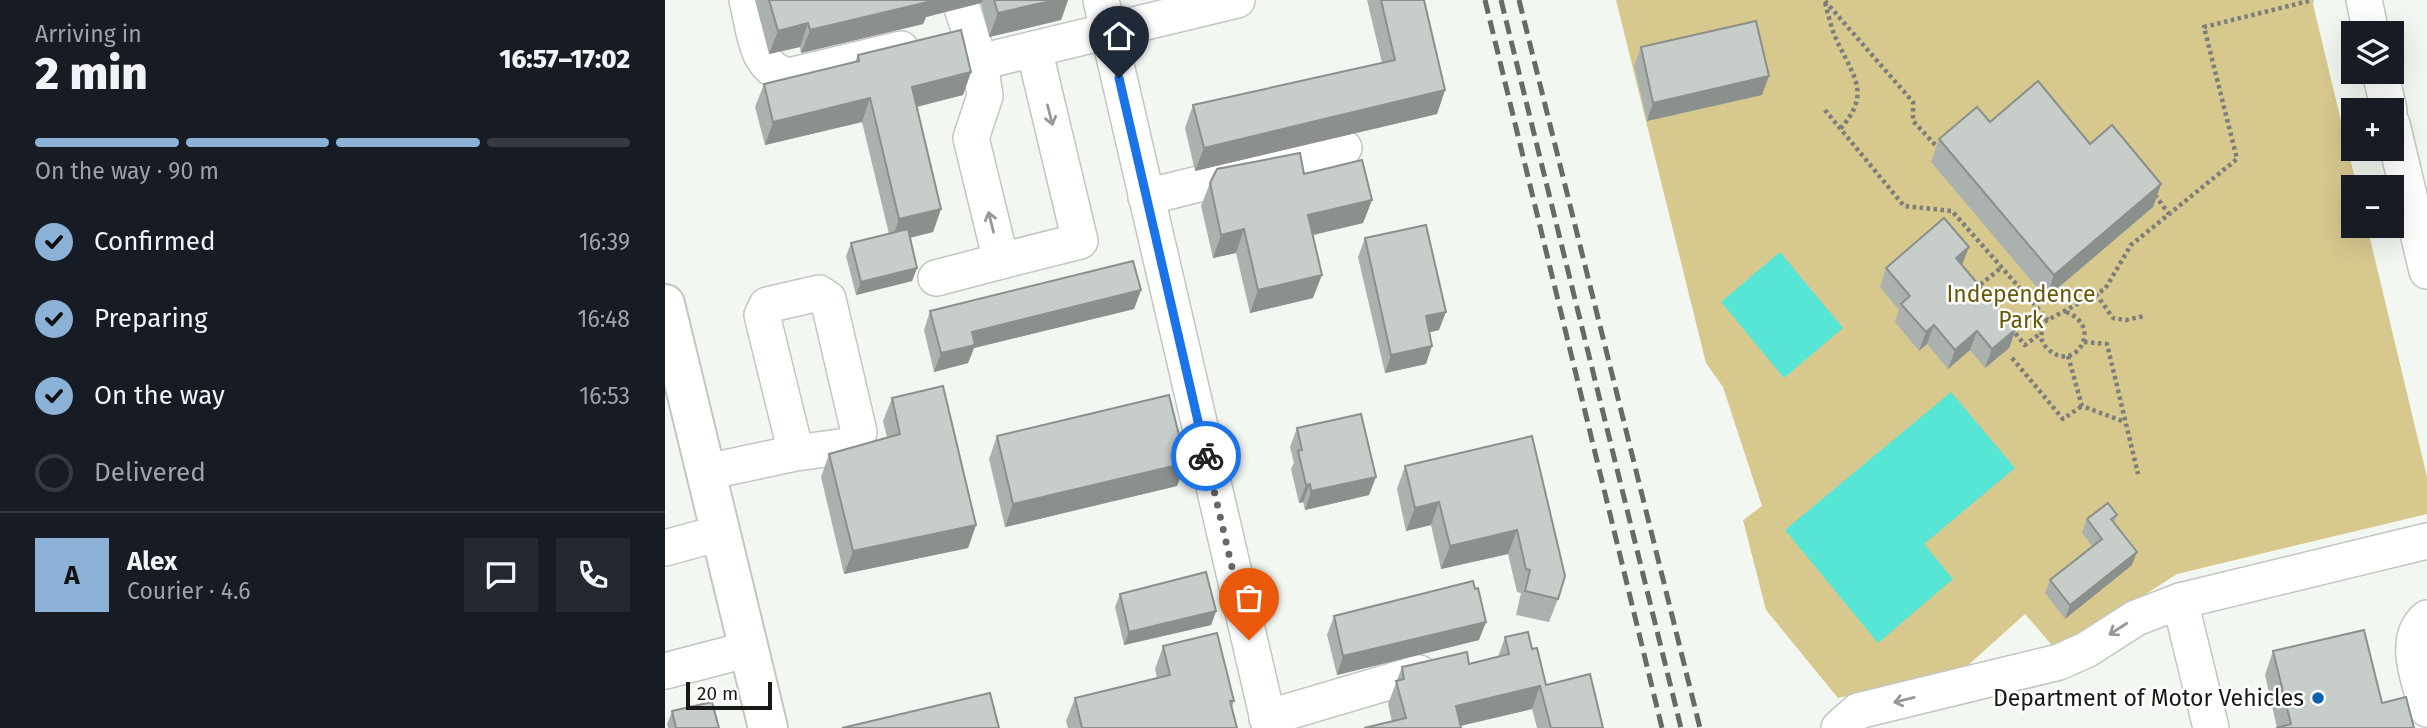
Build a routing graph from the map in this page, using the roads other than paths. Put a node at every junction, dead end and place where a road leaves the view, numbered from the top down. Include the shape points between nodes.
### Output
1 (747, 0) edge
2 (1237, 0) edge
3 (2364, 0) edge
4 (1104, 15) edge
5 (2368, 21) edge
6 (957, 36) junction
7 (1034, 49) junction
8 (1344, 148) dead end
9 (2401, 161) edge
10 (1146, 197) junction
11 (1001, 261) junction
12 (2427, 271) edge
13 (936, 278) dead end
14 (665, 304) edge
15 (675, 388) edge
16 (796, 453) dead end
17 (706, 472) junction
18 (720, 533) junction
19 (2427, 541) edge
20 (665, 548) edge
21 (2180, 601) junction
22 (2427, 618) edge
23 (749, 649) junction
24 (665, 671) edge
25 (1419, 673) edge
26 (2427, 709) edge
27 (1268, 723) edge
28 (768, 728) edge
29 (1839, 728) edge
30 (2211, 728) edge

1 - 6 street via 762,62 776,74 789,76
2 - 4 street
3 - 5 street
4 - 7 street
4 - 10 street
6 - 7 street
11 -> 6 street via 971,138 985,96
7 -> 11 street via 1080,242
8 - 10 street
9 - 12 street
10 - 27 street
11 - 13 street
14 - 15 main road
15 - 17 main road
16 - 17 street
17 - 18 main road
18 - 20 street
18 - 23 main road
19 - 21 street
21 -> 29 street via 2136,618 2059,662 1858,711
21 - 30 street
22 - 26 street via 2419,624 2413,644
23 - 24 street
23 - 28 main road
25 - 27 street

